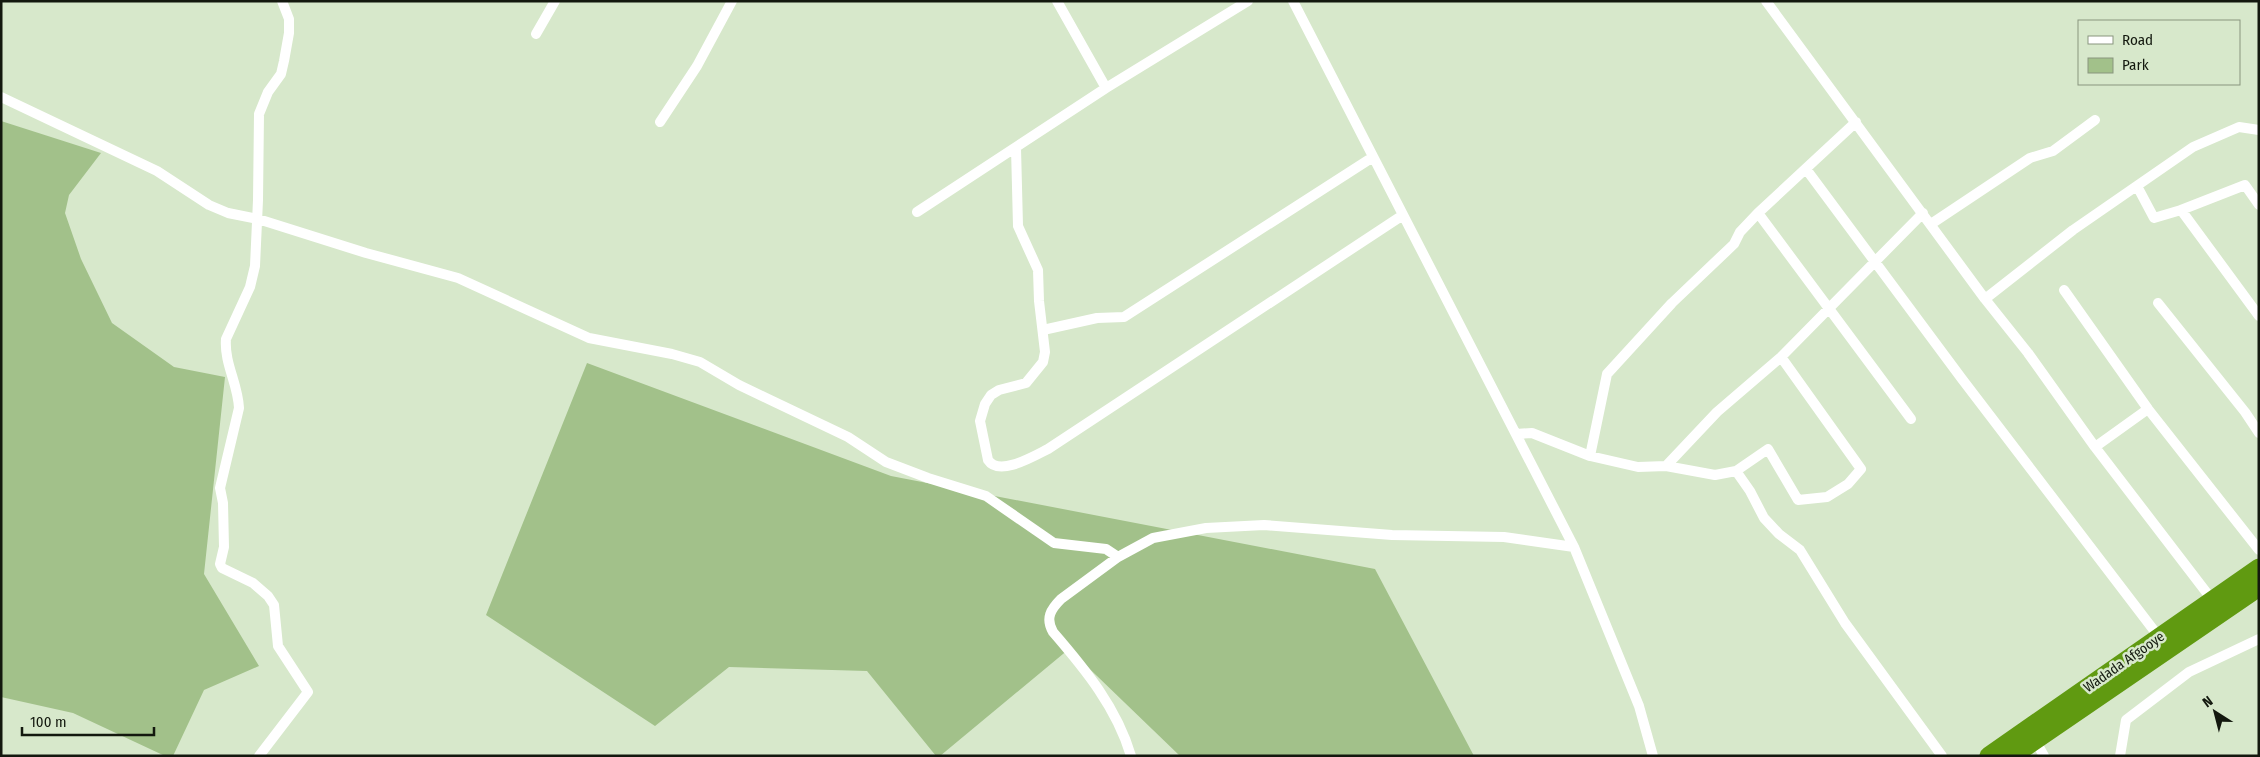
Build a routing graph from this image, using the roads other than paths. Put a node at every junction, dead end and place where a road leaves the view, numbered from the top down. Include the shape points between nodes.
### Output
1 (282, 1) edge
2 (555, 1) edge
3 (732, 1) edge
4 (1057, 1) edge
5 (1248, 1) edge
6 (1293, 1) edge
7 (1766, 1) edge
8 (536, 34) dead end
9 (1106, 88) junction
10 (1, 97) edge
11 (2095, 120) dead end
12 (660, 122) dead end
13 (1856, 122) junction
14 (2259, 130) edge
15 (1016, 148) junction
16 (1373, 157) junction
17 (1806, 169) junction
18 (2137, 186) junction
19 (2259, 205) edge
20 (2181, 210) junction
21 (917, 212) dead end
22 (1758, 213) junction
23 (1923, 213) junction
24 (1403, 215) junction
25 (258, 219) junction
26 (1931, 224) junction
27 (1876, 260) junction
28 (2064, 290) dead end
29 (1985, 299) junction
30 (2158, 303) dead end
31 (1828, 309) junction
32 (2259, 316) edge
33 (1043, 330) junction
34 (1780, 356) junction
35 (2148, 409) junction
36 (1911, 420) dead end
37 (2259, 433) edge
38 (1516, 434) junction
39 (2095, 447) junction
40 (1590, 456) junction
41 (1666, 466) junction
42 (1736, 471) junction
43 (1574, 547) junction
44 (2259, 550) edge
45 (1118, 557) junction
46 (2259, 568) edge
47 (2259, 587) edge
48 (2213, 601) junction
49 (2159, 637) junction
50 (2259, 639) edge
51 (2040, 748) edge
52 (259, 756) edge
53 (1131, 756) edge
54 (1653, 756) edge
55 (1942, 756) edge
56 (1989, 756) edge
57 (2012, 756) edge
58 (2120, 756) edge

1 - 25 street via 289,19 289,33 281,74 268,92 259,114
2 - 8 street
3 - 12 street via 697,66
4 - 9 street
5 - 9 street
6 - 16 street
7 - 13 street
9 - 15 street
10 - 25 street via 157,171 209,206
11 - 26 street via 2053,151 2030,158
13 - 17 street
13 - 23 street
14 - 18 street via 2239,126 2193,146
15 - 21 street
15 - 33 street via 1018,226 1038,270
16 - 24 street
16 - 33 street via 1124,317 1096,318
17 - 22 street
17 - 27 street
18 - 20 street via 2154,218
18 - 29 street via 2073,230
19 - 20 street via 2245,185
20 - 32 street
22 - 31 street
22 - 40 street via 1740,232 1734,244 1607,374
23 - 26 street
23 - 27 street
24 - 33 street via 1048,449 1023,462 997,468 988,460 980,421 982,414 991,395 1031,379 1043,362
24 - 38 street
25 - 45 street via 458,278 588,338 700,362 739,385 848,437 886,462 986,496 1054,543 1106,548
25 - 52 street via 255,266 250,287 226,339 239,408 220,488 224,547 220,564 268,596 274,605 278,646 308,692
26 - 29 street
27 - 31 street
27 - 49 street via 1962,379
28 - 35 street
29 - 39 street
30 - 37 street
31 - 34 street
31 - 36 street
34 - 41 street via 1717,412
34 - 42 street via 1861,469 1848,484 1827,497 1798,500 1768,449
35 - 39 street
35 - 44 street
38 - 40 street via 1532,433
38 - 43 street
39 - 48 street
40 - 41 street via 1638,467
41 - 42 street via 1715,475
42 - 55 street via 1764,518 1800,550 1845,623
43 - 45 street via 1504,537 1392,535 1264,525 1206,528 1154,538
43 - 54 street via 1639,706
45 - 53 street via 1057,602 1050,612 1049,625 1087,672 1120,723
46 - 48 highway, Wadada Afgooye
47 - 51 highway, Wadada Afgooye
48 - 49 highway, Wadada Afgooye
49 - 56 highway, Wadada Afgooye
50 - 58 street via 2189,672 2126,720
51 - 57 highway, Wadada Afgooye

